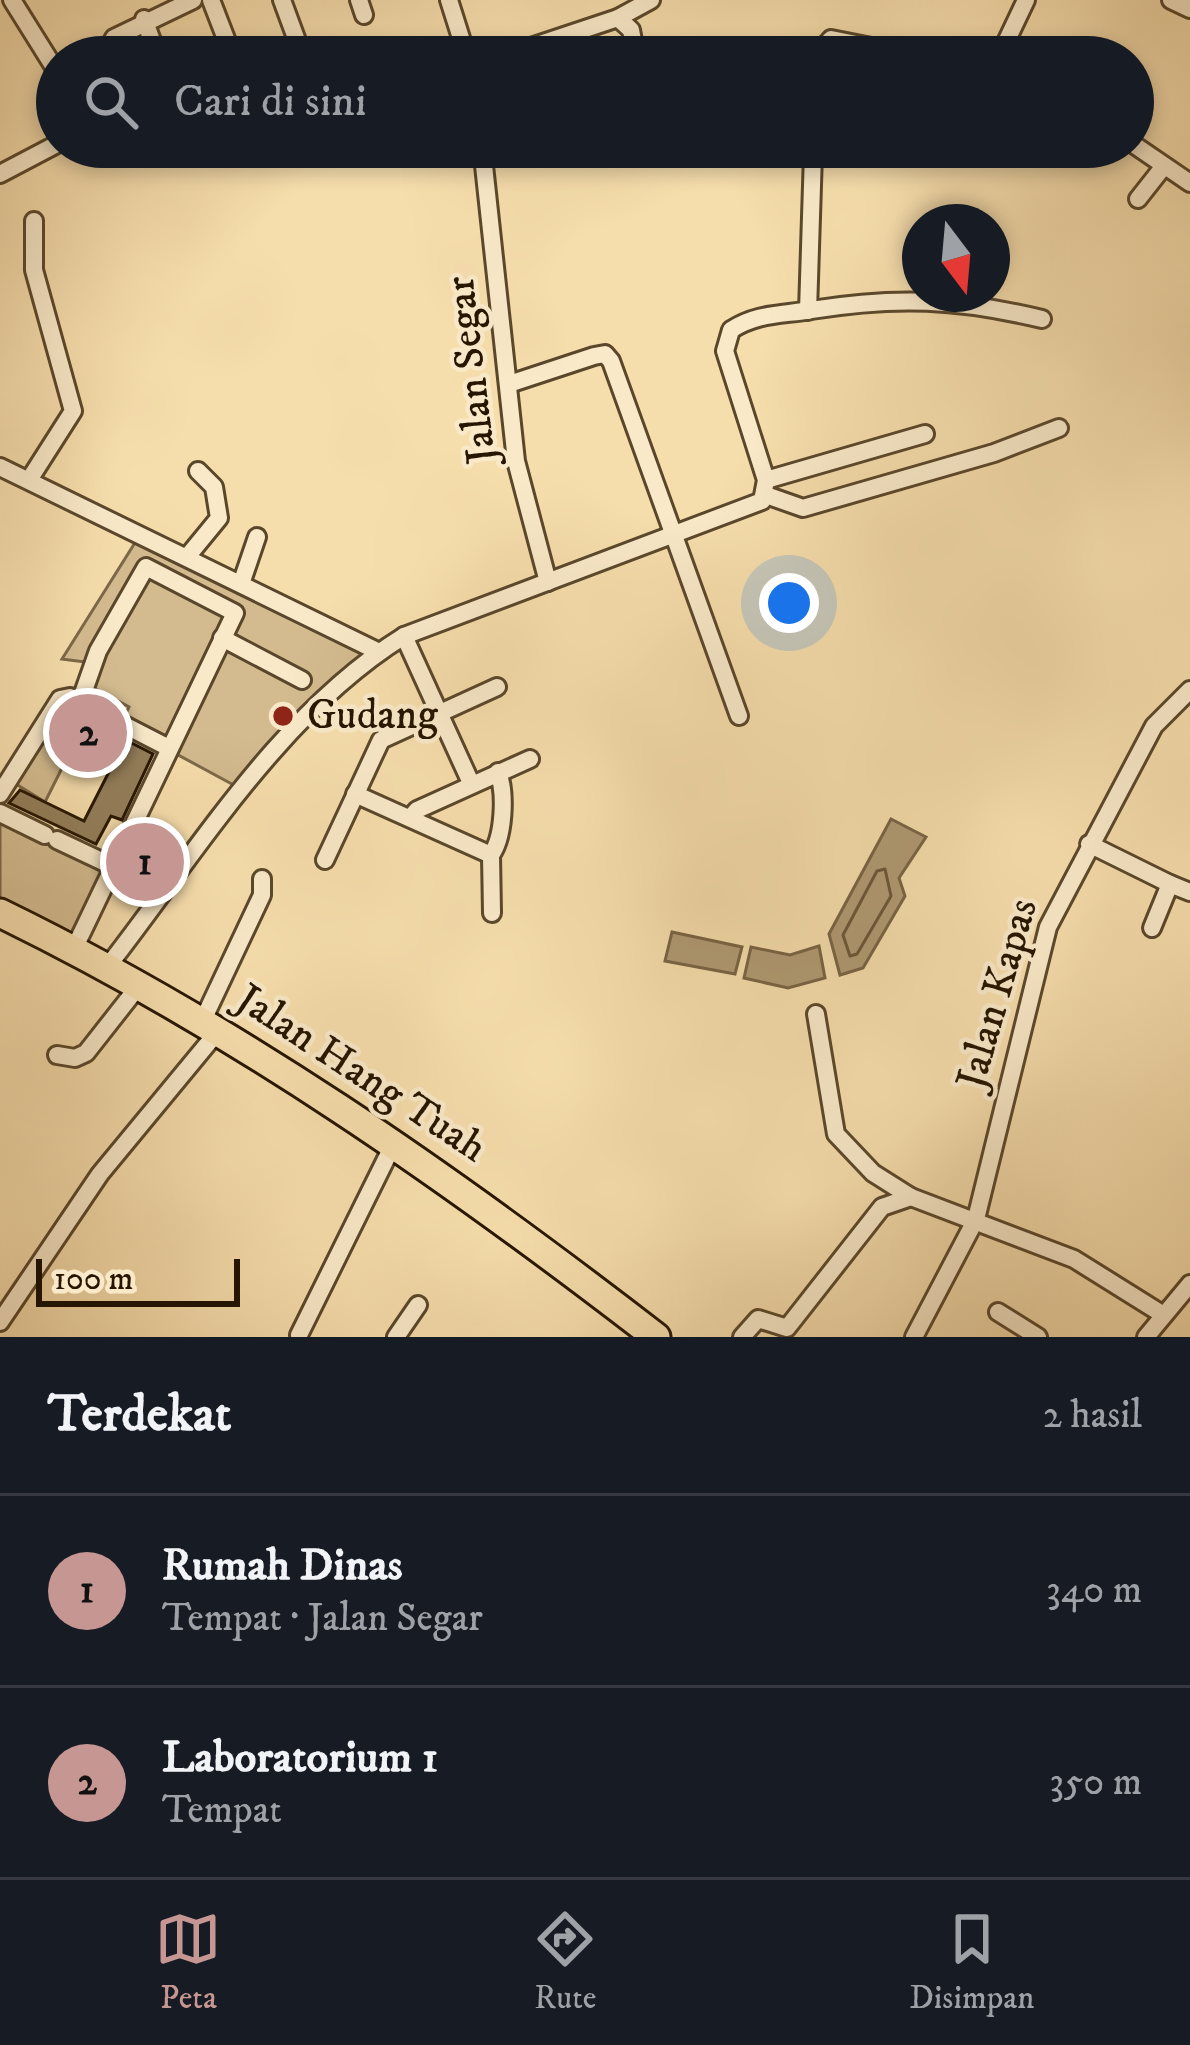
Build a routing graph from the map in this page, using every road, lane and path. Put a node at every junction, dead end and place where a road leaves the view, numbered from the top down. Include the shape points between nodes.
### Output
1 (12, 0) edge
2 (193, 0) edge
3 (211, 0) edge
4 (282, 0) edge
5 (449, 0) edge
6 (651, 0) edge
7 (1026, 0) edge
8 (1171, 0) edge
9 (1190, 9) edge
10 (618, 18) junction
11 (144, 19) junction
12 (117, 36) edge
13 (150, 36) edge
14 (225, 36) edge
15 (295, 36) edge
16 (460, 36) edge
17 (564, 36) edge
18 (633, 36) edge
19 (1009, 36) edge
20 (36, 38) edge
21 (36, 155) edge
22 (1154, 158) edge
23 (1165, 166) junction
24 (484, 168) edge
25 (813, 168) edge
26 (0, 174) edge
27 (1190, 183) edge
28 (1138, 199) dead end
29 (34, 221) dead end
30 (808, 311) junction
31 (1042, 320) dead end
32 (509, 384) junction
33 (1059, 428) dead end
34 (925, 434) dead end
35 (0, 467) edge
36 (198, 470) dead end
37 (29, 480) junction
38 (766, 487) junction
39 (257, 537) dead end
40 (675, 538) junction
41 (187, 557) junction
42 (552, 581) junction
43 (241, 584) junction
44 (404, 636) junction
45 (222, 638) junction
46 (379, 652) junction
47 (302, 680) dead end
48 (497, 687) dead end
49 (1190, 690) edge
50 (80, 702) junction
51 (440, 713) junction
52 (739, 716) dead end
53 (169, 748) junction
54 (530, 758) dead end
55 (498, 772) junction
56 (471, 783) junction
57 (0, 794) edge
58 (355, 794) junction
59 (0, 813) edge
60 (410, 818) junction
61 (1089, 844) junction
62 (491, 855) junction
63 (325, 860) dead end
64 (112, 866) junction
65 (262, 879) dead end
66 (1170, 884) junction
67 (1190, 892) edge
68 (0, 913) edge
69 (492, 913) dead end
70 (1152, 928) dead end
71 (74, 949) junction
72 (108, 966) junction
73 (141, 983) junction
74 (816, 1014) dead end
75 (211, 1025) junction
76 (57, 1055) dead end
77 (394, 1143) junction
78 (911, 1197) junction
79 (976, 1219) junction
80 (1190, 1284) edge
81 (418, 1305) dead end
82 (998, 1312) dead end
83 (1162, 1315) junction
84 (0, 1322) edge
85 (299, 1335) edge
86 (396, 1337) edge
87 (656, 1337) edge
88 (742, 1337) edge
89 (914, 1337) edge
90 (1038, 1337) edge
91 (1146, 1337) edge

1 - 20 street
2 - 11 street
3 - 14 street
4 - 15 street
5 - 16 street
6 - 10 street
7 - 19 street
8 - 9 street
10 - 17 street
10 - 18 street
11 - 12 street
11 - 13 street
21 - 26 street
22 - 23 street
23 - 27 street
23 - 28 street
24 - 32 street, Jalan Segar
25 - 30 street
29 - 37 street via 34,270 73,411
30 - 31 street via 945,300
30 - 38 street via 764,314 726,340
32 - 40 street via 605,354
32 - 42 street, Jalan Segar via 515,461
33 - 38 street via 802,508
34 - 38 street
35 - 37 street
36 - 41 street via 214,487 219,518
37 - 41 street
38 - 40 street via 757,505
39 - 43 street
40 - 42 street
40 - 52 street
41 - 43 street
42 - 44 street
43 - 46 street
44 - 46 street
44 - 51 street
45 - 47 street
45 - 50 street via 235,614 146,567 98,650
45 - 53 street
46 - 72 street via 307,714
48 - 51 street
49 - 61 street, Jalan Kapas via 1154,725
50 - 53 street
50 - 57 street via 60,699
51 - 56 street
51 - 58 street via 381,740
53 - 64 street
54 - 55 street
55 - 56 street
55 - 62 street via 503,790
56 - 60 street
58 - 60 street
58 - 63 street
59 - 64 street
60 - 62 street
61 - 66 street
61 - 79 street, Jalan Kapas via 1048,927
62 - 69 street
64 - 71 street
65 - 75 street
66 - 67 street
66 - 70 street
68 - 71 main road, Jalan Hang Tuah
71 - 72 main road, Jalan Hang Tuah
72 - 73 main road, Jalan Hang Tuah
73 - 75 main road, Jalan Hang Tuah
73 - 76 street via 86,1053
74 - 78 street via 836,1134 873,1173
75 - 77 main road, Jalan Hang Tuah
75 - 84 street
77 - 85 street
77 - 87 main road, Jalan Hang Tuah
78 - 79 street
78 - 88 street via 882,1208 788,1328 758,1319
79 - 83 street via 1074,1259
79 - 89 street, Jalan Kapas
80 - 83 street
81 - 86 street
82 - 90 street
83 - 91 street

